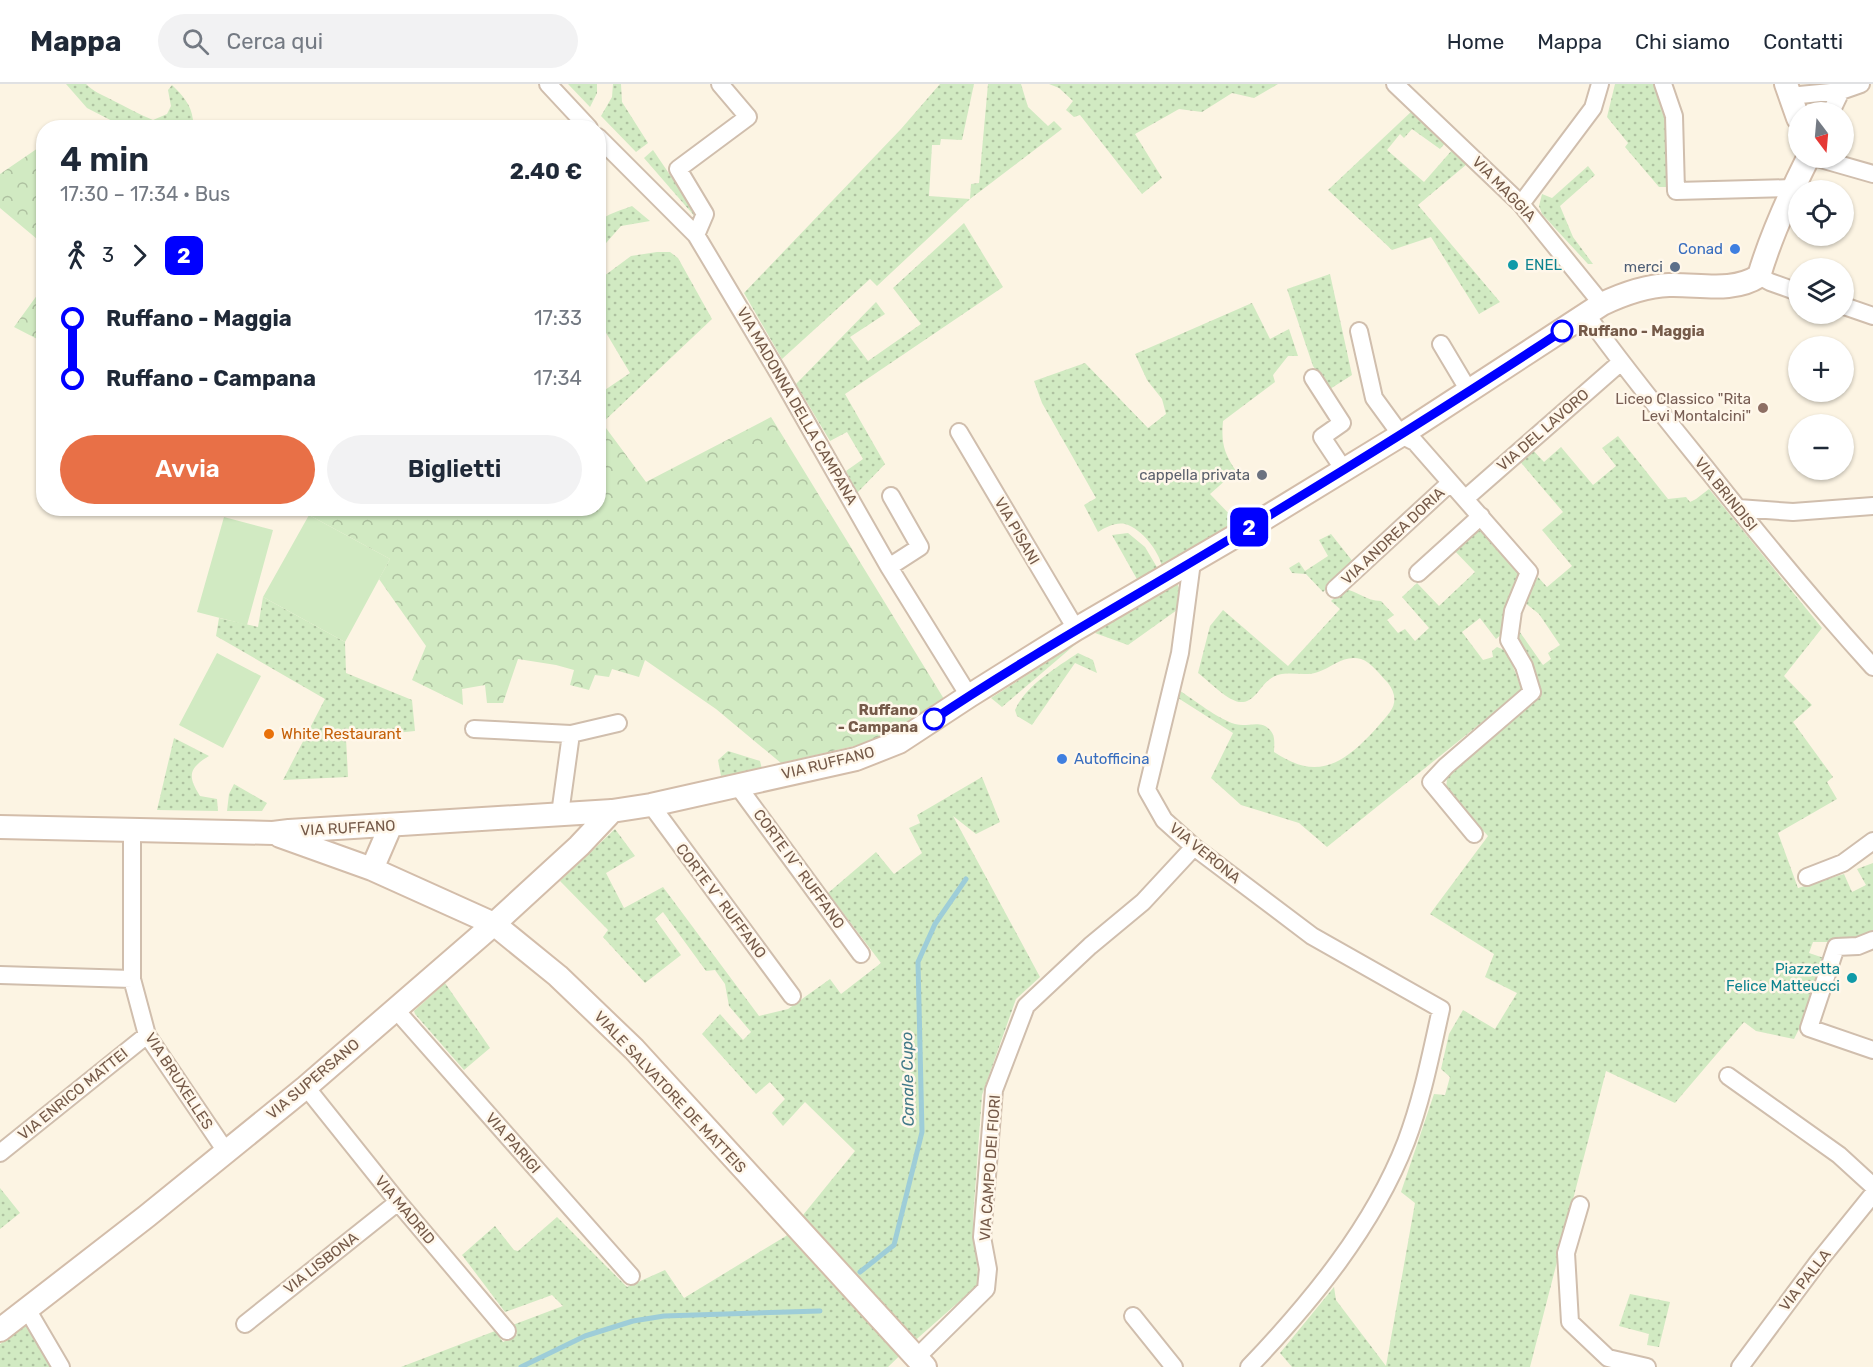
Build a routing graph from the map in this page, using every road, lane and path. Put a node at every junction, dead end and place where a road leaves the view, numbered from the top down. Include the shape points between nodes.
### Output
1 (548, 84) edge
2 (720, 84) edge
3 (1600, 84) edge
4 (1663, 84) edge
5 (1861, 84) edge
6 (1399, 85) edge
7 (1788, 90) edge
8 (1840, 91) junction
9 (1835, 102) edge
10 (582, 120) edge
11 (606, 145) edge
12 (1852, 168) edge
13 (1873, 174) edge
14 (1788, 188) edge
15 (1788, 200) edge
16 (1521, 204) junction
17 (696, 235) junction
18 (1759, 276) junction
19 (1788, 288) edge
20 (1594, 309) junction
21 (1854, 309) edge
22 (1873, 316) edge
23 (1359, 331) dead end
24 (1441, 344) dead end
25 (1621, 362) junction
26 (1313, 378) dead end
27 (1469, 391) junction
28 (959, 432) dead end
29 (1401, 435) junction
30 (1344, 470) junction
31 (1450, 483) junction
32 (891, 496) dead end
33 (1466, 498) junction
34 (1873, 506) edge
35 (1738, 508) junction
36 (1481, 516) junction
37 (1192, 562) junction
38 (890, 567) junction
39 (1418, 573) dead end
40 (1335, 589) dead end
41 (1076, 629) junction
42 (1873, 667) edge
43 (969, 696) junction
44 (618, 723) dead end
45 (474, 729) dead end
46 (571, 734) junction
47 (737, 784) junction
48 (651, 805) junction
49 (612, 811) junction
50 (560, 814) junction
51 (391, 825) junction
52 (0, 827) edge
53 (132, 829) junction
54 (273, 833) junction
55 (1474, 834) dead end
56 (1873, 841) edge
57 (1194, 847) junction
58 (341, 858) joint
59 (372, 869) junction
60 (1807, 877) dead end
61 (494, 924) junction
62 (1873, 940) edge
63 (861, 954) dead end
64 (0, 975) edge
65 (132, 978) junction
66 (792, 996) dead end
67 (396, 1010) junction
68 (147, 1035) junction
69 (1873, 1050) edge
70 (1728, 1076) dead end
71 (306, 1087) junction
72 (225, 1150) junction
73 (0, 1153) edge
74 (1873, 1186) edge
75 (1873, 1194) edge
76 (398, 1202) junction
77 (1580, 1205) dead end
78 (631, 1276) dead end
79 (27, 1309) junction
80 (1133, 1316) dead end
81 (245, 1324) dead end
82 (0, 1330) edge
83 (507, 1331) dead end
84 (917, 1358) edge
85 (61, 1367) edge
86 (1174, 1367) edge
87 (1249, 1367) edge
88 (1647, 1367) edge
89 (1740, 1367) edge

1 - 10 street
2 - 17 street via 748,117 678,169 705,214
3 - 16 street via 1593,108
4 - 14 street via 1674,116 1676,191
5 - 8 street
6 - 16 street, VIA MAGGIA
7 - 8 street
8 - 9 street
11 - 17 street, VIA MADONNA DELLA CAMPANA
12 - 13 street
15 - 18 street
16 - 20 street, VIA MAGGIA
17 - 38 street, VIA MADONNA DELLA CAMPANA
18 - 19 street
18 - 20 street, VIA RUFFANO via 1736,286 1666,285 1628,292
20 - 25 street, VIA BRINDISI
20 - 27 street, VIA RUFFANO
21 - 22 street
23 - 29 street via 1374,398
24 - 27 street
25 - 33 street, VIA DEL LAVORO
25 - 35 street, VIA BRINDISI
26 - 30 street via 1342,423 1322,437
27 - 29 street, VIA RUFFANO
28 - 41 street, VIA PISANI
29 - 30 street, VIA RUFFANO
29 - 31 street via 1415,442
30 - 37 street, VIA RUFFANO
31 - 33 street
31 - 40 street, VIA ANDREA DORIA
32 - 38 street via 920,547
33 - 36 street
34 - 35 street via 1793,512
35 - 42 street, VIA BRINDISI
36 - 39 street
36 - 55 street via 1529,572 1513,611 1509,640 1524,666 1532,692 1431,782
37 - 41 street, VIA RUFFANO
37 - 57 street, VIA VERONA via 1180,653 1147,790 1164,820
38 - 43 street, VIA MADONNA DELLA CAMPANA
41 - 43 street, VIA RUFFANO
43 - 47 street, VIA RUFFANO via 899,742 856,759
44 - 46 street
45 - 46 street
46 - 50 street
47 - 48 street, VIA RUFFANO
47 - 63 street, CORTE IV^ RUFFANO
48 - 49 street, VIA RUFFANO
48 - 66 street, CORTE V^ RUFFANO
49 - 50 street, VIA RUFFANO
49 - 61 street, VIA SUPERSANO
50 - 51 street, VIA RUFFANO
51 - 54 street, VIA RUFFANO
51 - 59 street
52 - 53 street, VIA RUFFANO
53 - 54 street, VIA RUFFANO
53 - 65 street, VIA BRUXELLES
54 - 58 street, VIA RUFFANO
56 - 60 street via 1843,863
57 - 84 street, VIA CAMPO DEI FIORI via 1143,902 1026,1006 994,1090 982,1237 988,1269 986,1289
57 - 87 street, VIA VERONA via 1312,936 1441,1010 1406,1142 1382,1194 1335,1266
58 - 59 street, VIALE SALVATORE DE MATTEIS
59 - 61 street, VIALE SALVATORE DE MATTEIS
61 - 67 street, VIA SUPERSANO
61 - 84 street, VIALE SALVATORE DE MATTEIS via 558,976 634,1049
62 - 69 street via 1858,946 1836,947 1809,1028
64 - 65 street
65 - 68 street, VIA BRUXELLES
67 - 71 street, VIA SUPERSANO
67 - 78 street, VIA PARIGI
68 - 72 street, VIA BRUXELLES
68 - 73 street, VIA ENRICO MATTEI
70 - 74 street via 1839,1155
71 - 72 street, VIA SUPERSANO
71 - 76 street, VIA MADRID
72 - 79 street, VIA SUPERSANO
75 - 89 street, VIA PALLA
76 - 81 street, VIA LISBONA
76 - 83 street, VIA MADRID
77 - 88 street via 1566,1253 1570,1322 1608,1359
79 - 82 street, VIA SUPERSANO
79 - 85 street
80 - 86 street

